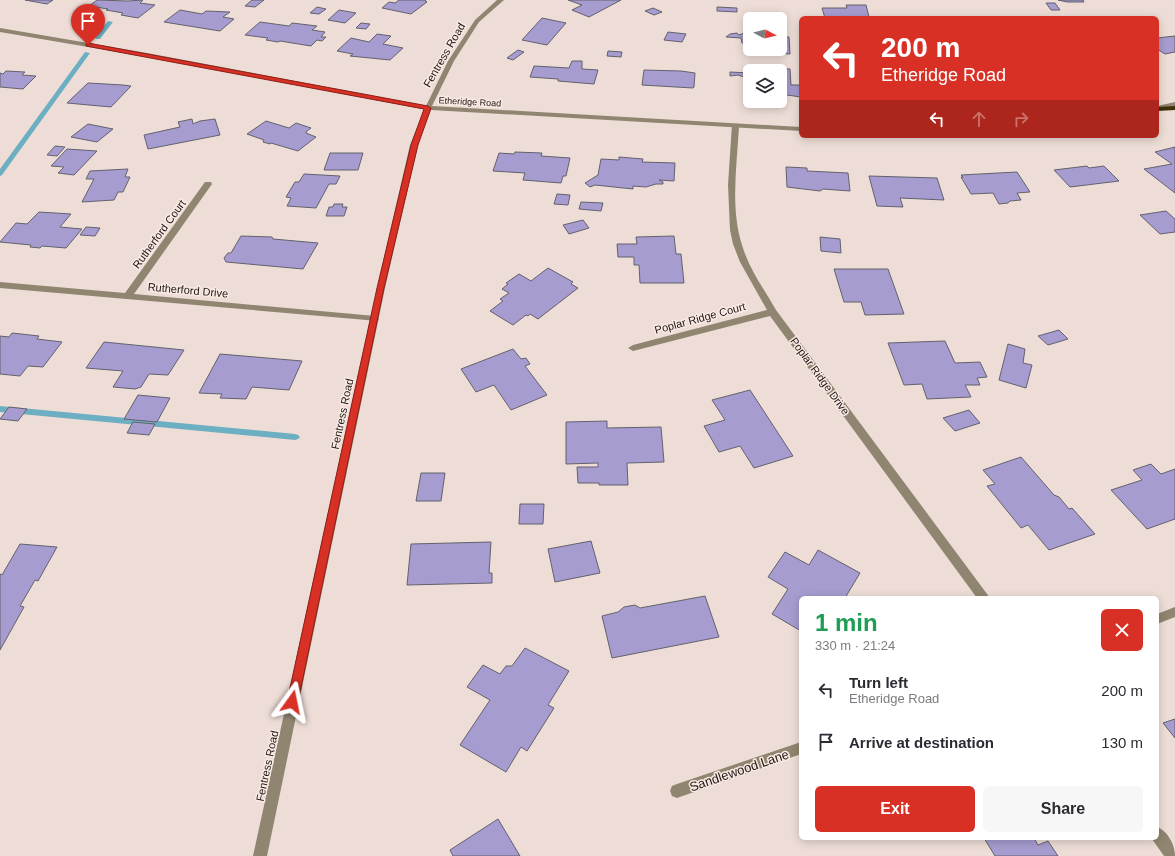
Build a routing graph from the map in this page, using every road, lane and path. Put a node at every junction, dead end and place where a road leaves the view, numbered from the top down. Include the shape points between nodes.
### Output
1 (501, 0) edge
2 (0, 30) edge
3 (1175, 104) edge
4 (428, 108) junction
5 (1159, 108) edge
6 (1175, 108) edge
7 (1159, 109) edge
8 (735, 126) junction
9 (799, 129) edge
10 (208, 184) dead end
11 (0, 285) edge
12 (128, 296) junction
13 (772, 312) junction
14 (374, 319) junction
15 (633, 348) dead end
16 (983, 596) edge
17 (1175, 612) edge
18 (1159, 618) edge
19 (799, 749) edge
20 (677, 791) dead end
21 (1159, 837) edge
22 (260, 856) edge
23 (1173, 856) edge

1 - 4 street, Fentress Road via 477,21 463,41
2 - 4 street, Etheridge Road via 155,56
3 - 5 street
4 - 8 street, Etheridge Road
4 - 14 street, Fentress Road via 414,145
6 - 7 highway
8 - 9 street, Etheridge Road
8 - 13 street, Poplar Ridge Drive via 732,214 734,229 745,265
10 - 12 street, Rutherford Court
11 - 12 street, Rutherford Drive
12 - 14 street, Rutherford Drive
13 - 15 street, Poplar Ridge Court
13 - 16 street, Poplar Ridge Drive
14 - 22 street, Fentress Road
17 - 18 street
19 - 20 street, Sandlewood Lane
21 - 23 street

